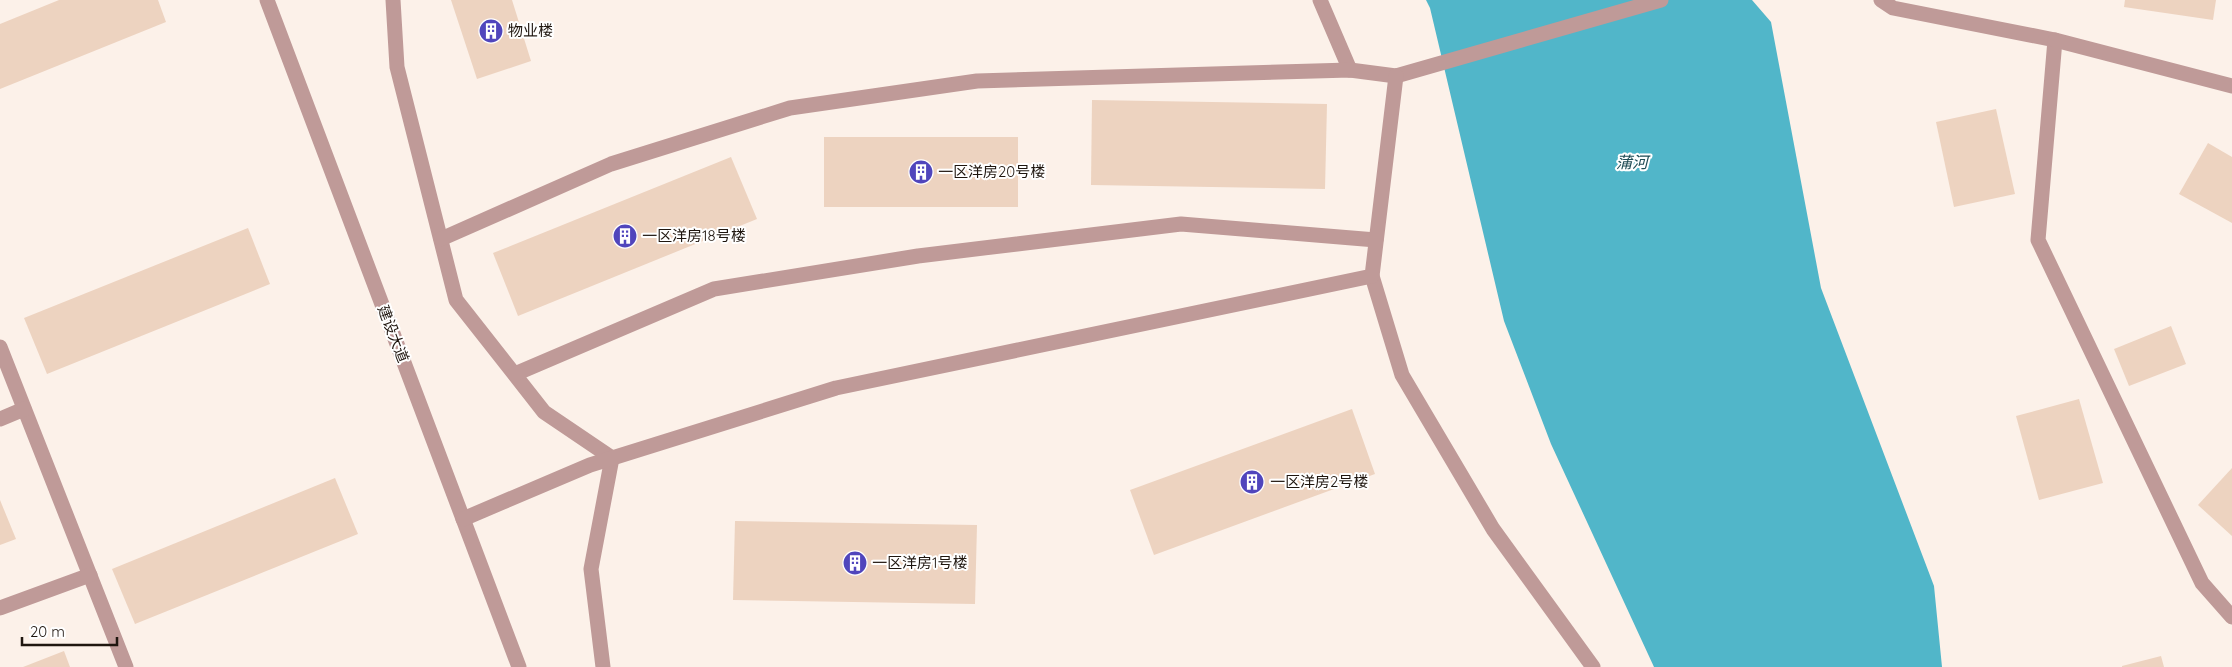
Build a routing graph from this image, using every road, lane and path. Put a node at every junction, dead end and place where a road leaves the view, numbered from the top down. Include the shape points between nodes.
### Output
1 (267, 0) edge
2 (393, 0) edge
3 (1320, 0) edge
4 (1661, 0) edge
5 (1881, 0) edge
6 (2055, 40) junction
7 (1350, 70) junction
8 (1396, 76) junction
9 (2232, 86) edge
10 (441, 239) junction
11 (1376, 240) junction
12 (1372, 276) junction
13 (0, 347) edge
14 (515, 374) junction
15 (24, 409) junction
16 (0, 419) edge
17 (612, 458) junction
18 (463, 519) junction
19 (90, 575) junction
20 (0, 608) edge
21 (2232, 617) edge
22 (126, 667) edge
23 (519, 667) edge
24 (602, 667) edge
25 (1593, 667) edge

1 - 18 street, 建设大道
2 - 10 street via 397,67
3 - 7 street
4 - 8 street
5 - 6 street via 1894,8
6 - 9 street
6 - 21 street via 2038,240 2202,583
7 - 8 street
7 - 10 street via 977,81 790,108 611,164
8 - 11 street
10 - 14 street via 456,300
11 - 12 street
11 - 14 street via 1182,224 918,256 714,289
12 - 17 street via 836,388
12 - 25 street via 1402,375 1493,530
13 - 15 street
14 - 17 street via 544,412
15 - 16 street
15 - 19 street
17 - 18 street
17 - 24 street via 591,569
18 - 23 street, 建设大道
19 - 20 street
19 - 22 street

